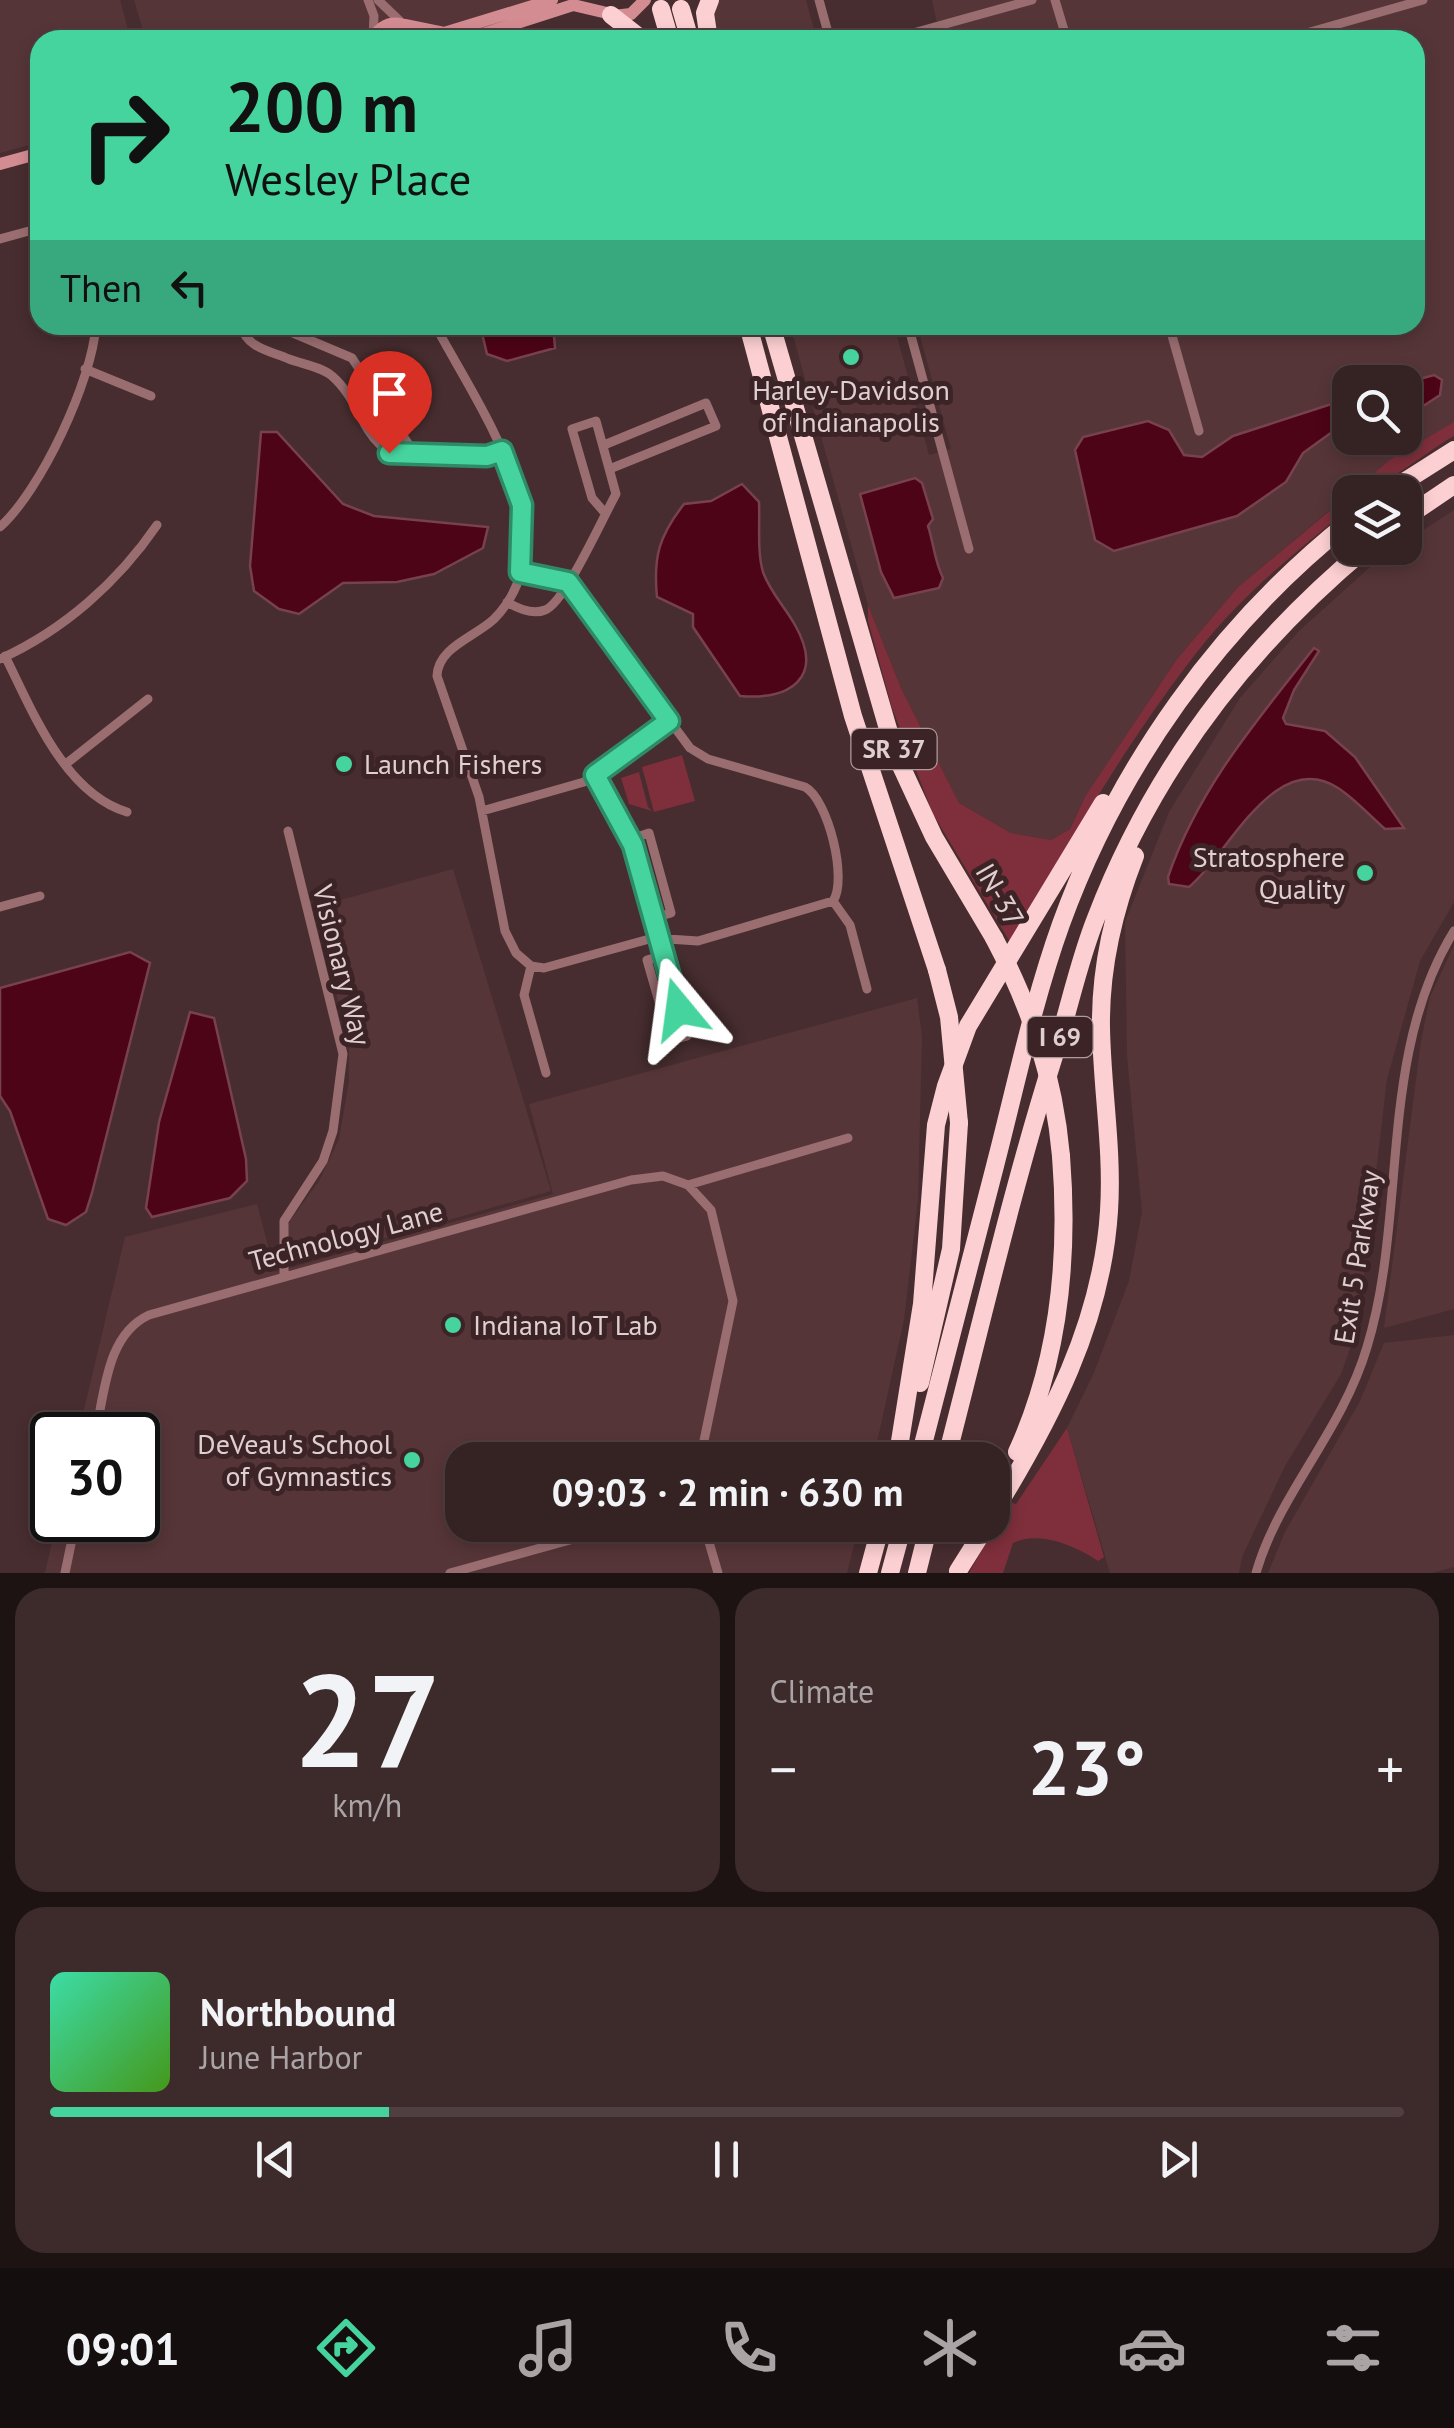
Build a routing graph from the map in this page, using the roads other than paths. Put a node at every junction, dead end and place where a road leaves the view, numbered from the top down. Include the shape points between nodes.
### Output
1 (368, 0) edge
2 (378, 0) edge
3 (552, 0) edge
4 (598, 0) edge
5 (710, 0) edge
6 (819, 0) edge
7 (1032, 0) edge
8 (1055, 0) edge
9 (1423, 0) edge
10 (653, 4) edge
11 (681, 8) dead end
12 (609, 14) junction
13 (405, 25) junction
14 (373, 30) edge
15 (382, 30) edge
16 (409, 30) edge
17 (429, 30) edge
18 (454, 30) edge
19 (512, 30) edge
20 (629, 30) edge
21 (665, 30) edge
22 (687, 30) edge
23 (707, 30) edge
24 (827, 30) edge
25 (924, 30) edge
26 (1063, 30) edge
27 (1317, 30) edge
28 (30, 156) edge
29 (0, 164) edge
30 (30, 231) edge
31 (0, 239) edge
32 (94, 335) edge
33 (248, 335) edge
34 (301, 335) edge
35 (440, 335) edge
36 (738, 335) edge
37 (751, 335) edge
38 (774, 335) edge
39 (786, 335) edge
40 (911, 335) edge
41 (1172, 335) edge
42 (85, 369) junction
43 (151, 396) dead end
44 (1199, 431) dead end
45 (604, 444) junction
46 (1454, 450) edge
47 (502, 451) junction
48 (418, 457) junction
49 (612, 468) junction
50 (1415, 475) edge
51 (1454, 485) edge
52 (820, 495) junction
53 (1422, 507) edge
54 (605, 513) junction
55 (158, 526) dead end
56 (0, 527) edge
57 (1332, 538) edge
58 (806, 545) junction
59 (970, 549) dead end
60 (1348, 565) edge
61 (520, 572) junction
62 (568, 582) junction
63 (507, 602) junction
64 (1258, 651) junction
65 (2, 658) edge
66 (148, 699) dead end
67 (669, 721) junction
68 (1144, 752) junction
69 (67, 763) junction
70 (595, 775) junction
71 (482, 811) junction
72 (127, 812) dead end
73 (288, 831) dead end
74 (631, 838) junction
75 (40, 896) dead end
76 (833, 901) junction
77 (0, 907) edge
78 (654, 918) junction
79 (1454, 931) edge
80 (659, 938) junction
81 (664, 955) junction
82 (532, 966) junction
83 (866, 989) dead end
84 (546, 1072) dead end
85 (848, 1138) dead end
86 (688, 1185) junction
87 (284, 1276) junction
88 (101, 1412) edge
89 (704, 1442) edge
90 (900, 1442) edge
91 (902, 1442) edge
92 (924, 1442) edge
93 (951, 1442) edge
94 (1010, 1463) edge
95 (1010, 1482) edge
96 (71, 1542) edge
97 (562, 1542) edge
98 (709, 1542) edge
99 (876, 1542) edge
100 (898, 1542) edge
101 (925, 1542) edge
102 (975, 1542) edge
103 (958, 1572) edge
104 (65, 1573) edge
105 (450, 1573) edge
106 (718, 1573) edge
107 (868, 1573) edge
108 (890, 1573) edge
109 (917, 1573) edge
110 (1256, 1573) edge

1 - 14 street
2 - 13 street
3 - 18 main road
4 - 12 main road
5 - 23 highway
6 - 24 street
7 - 25 street
8 - 26 street
9 - 27 street
10 - 12 main road
10 - 21 highway
11 - 22 highway
12 - 19 main road via 573,5
12 - 20 highway
13 - 15 main road
13 - 16 main road
13 - 17 main road
28 - 29 main road
30 - 31 street
32 - 42 street
33 - 48 street via 256,346 332,376 384,450
34 - 48 street via 352,358
35 - 47 street
36 - 58 highway
37 - 58 highway, SR 37
38 - 52 highway, IN-37 / SR 37
39 - 52 highway
40 - 59 street
41 - 44 street
42 - 43 street
42 - 56 street via 39,481
45 - 49 street
45 - 49 street via 706,403 716,426
45 - 54 street via 596,421 572,429 592,498
46 - 50 highway
47 - 48 street
47 - 61 street via 522,505
49 - 54 street via 616,494
51 - 53 highway
52 - 94 highway, IN-37 / SR 37, bridge via 907,782 994,938 1046,1062 1066,1234 1056,1327 1030,1420
54 - 62 street
55 - 65 street via 96,596
57 - 68 highway, I 69 via 1236,629
58 - 91 highway, SR 37, bridge via 948,1017 959,1123 951,1249
60 - 64 highway, I 69
61 - 62 street
61 - 63 street
62 - 63 street via 545,610
62 - 67 street
63 - 71 street via 443,657 437,670
64 - 93 highway, I 69 via 1171,767 1096,916 1032,1124
64 - 95 highway via 1157,799 1116,902 1101,1004 1110,1180 1097,1293 1069,1372
65 - 69 street
66 - 69 street
67 - 70 street
67 - 76 street via 699,756 805,787 818,797 842,878
68 - 90 highway via 1099,809 956,1055 936,1126 922,1304
68 - 92 highway, I 69 via 1092,849 1047,966
69 - 72 street via 102,802
70 - 71 street
70 - 74 street
71 - 82 street via 505,930 516,954
73 - 87 street, Visionary Way via 344,1054 333,1132 284,1224
74 - 78 street
74 - 78 street via 649,834 671,914
75 - 77 street
76 - 80 street via 698,940
76 - 83 street via 850,924
78 - 80 street
79 - 110 street, Exit 5 Parkway via 1425,988 1407,1056 1369,1343 1348,1402
80 - 81 street
80 - 82 street
81 - 81 street via 687,1036 670,1040 647,960
82 - 84 street via 524,995
85 - 86 street, Technology Lane
86 - 87 street, Technology Lane via 668,1176 645,1177
86 - 89 street via 711,1210 733,1301
87 - 88 street, Technology Lane via 132,1324 116,1348
96 - 104 street
97 - 105 street
98 - 106 street
99 - 107 highway
100 - 108 highway
101 - 109 highway
102 - 103 highway

